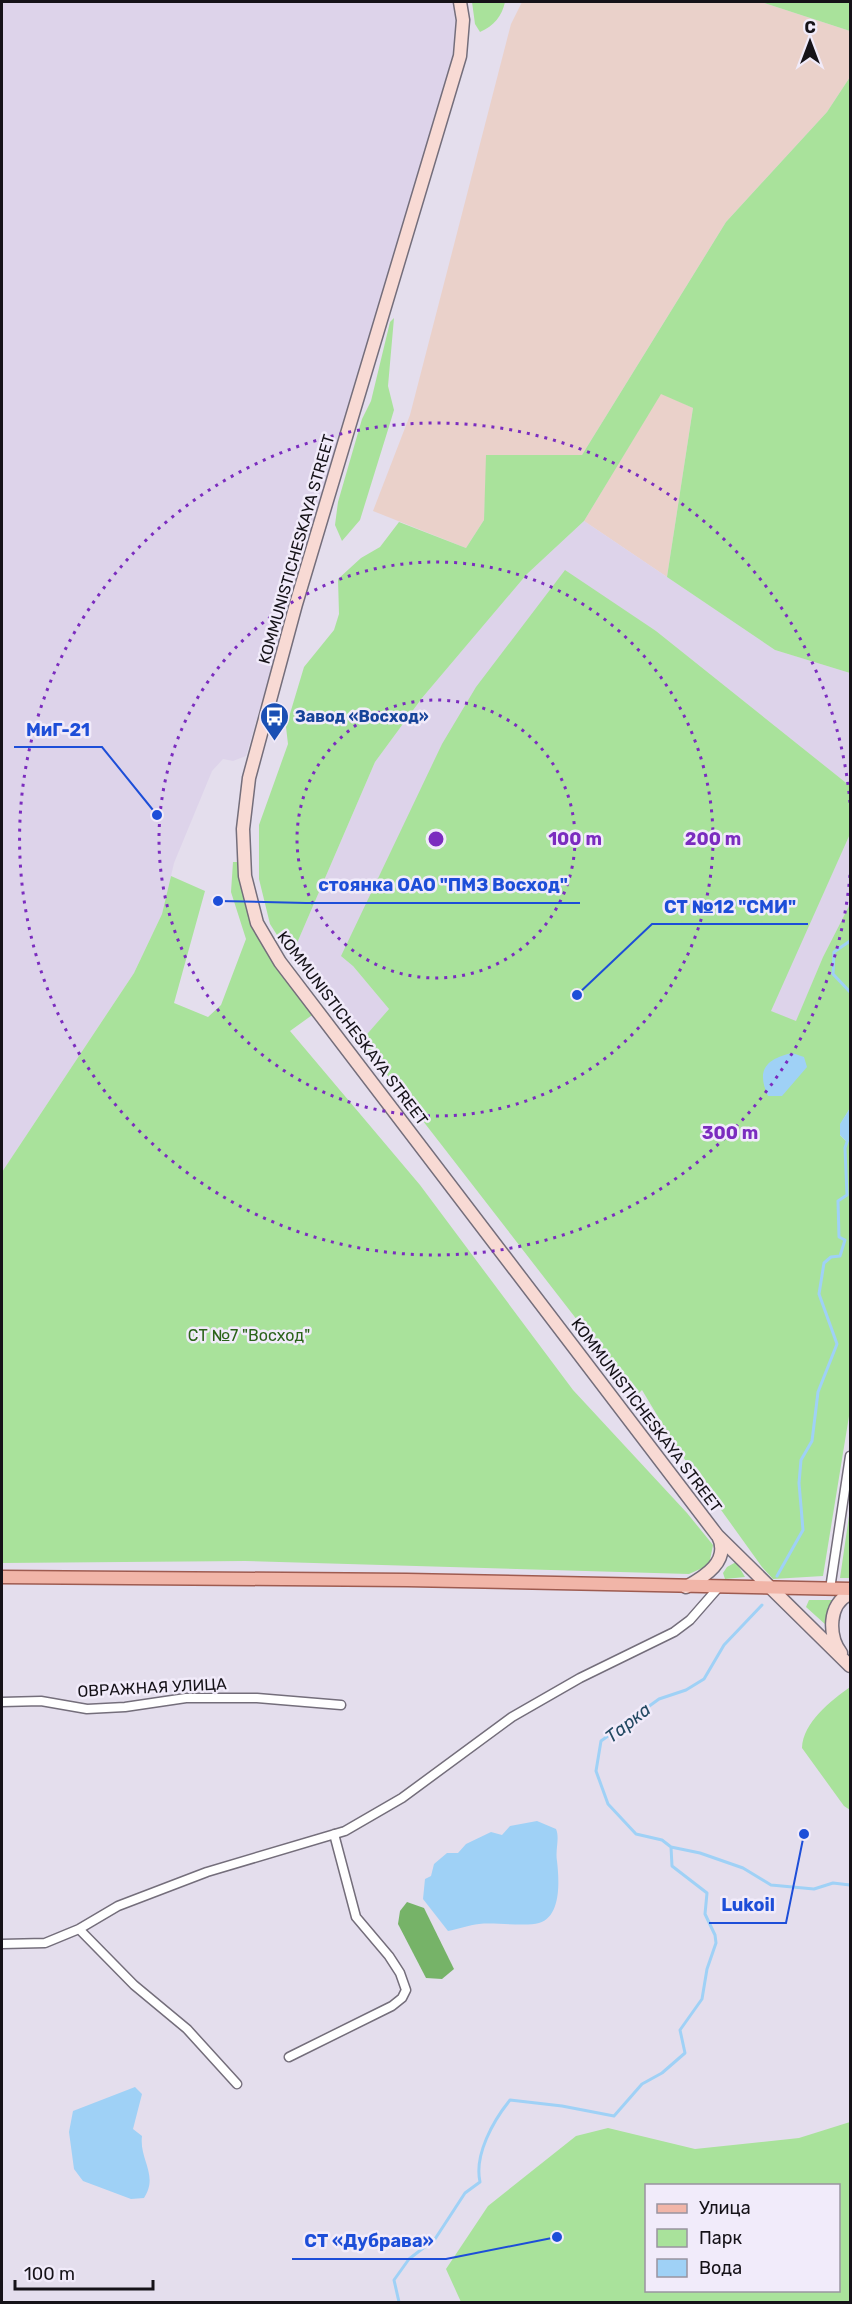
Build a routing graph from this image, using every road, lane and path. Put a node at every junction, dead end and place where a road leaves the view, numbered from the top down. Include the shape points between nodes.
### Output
1 (460, 2) edge
2 (850, 1456) edge
3 (717, 1535) junction
4 (2, 1577) edge
5 (686, 1587) junction
6 (718, 1588) junction
7 (771, 1589) junction
8 (830, 1589) junction
9 (850, 1589) edge
10 (850, 1594) edge
11 (850, 1666) edge
12 (2, 1702) edge
13 (341, 1705) dead end
14 (334, 1834) junction
15 (79, 1929) junction
16 (2, 1944) edge
17 (289, 2057) dead end
18 (237, 2084) dead end

1 - 3 main road, KOMMUNISTICHESKAYA STREET via 460,56 259,738 245,804 245,876 257,923 280,962
2 - 8 street
3 - 5 main road via 721,1557 705,1577
3 - 7 main road, KOMMUNISTICHESKAYA STREET
4 - 5 main road
5 - 6 main road
6 - 7 main road
6 - 14 street via 674,1632 512,1717 402,1798
7 - 8 main road
7 - 11 main road, KOMMUNISTICHESKAYA STREET
8 - 9 main road
10 - 11 main road via 836,1609 832,1630 834,1645
12 - 13 street, ОВРАЖНАЯ УЛИЦА via 42,1701 87,1709 186,1698 257,1698
14 - 15 street via 207,1872 118,1906
14 - 17 street via 356,1917 389,1956 406,1990 392,2006
15 - 16 street via 45,1943
15 - 18 street via 135,1985 187,2029

